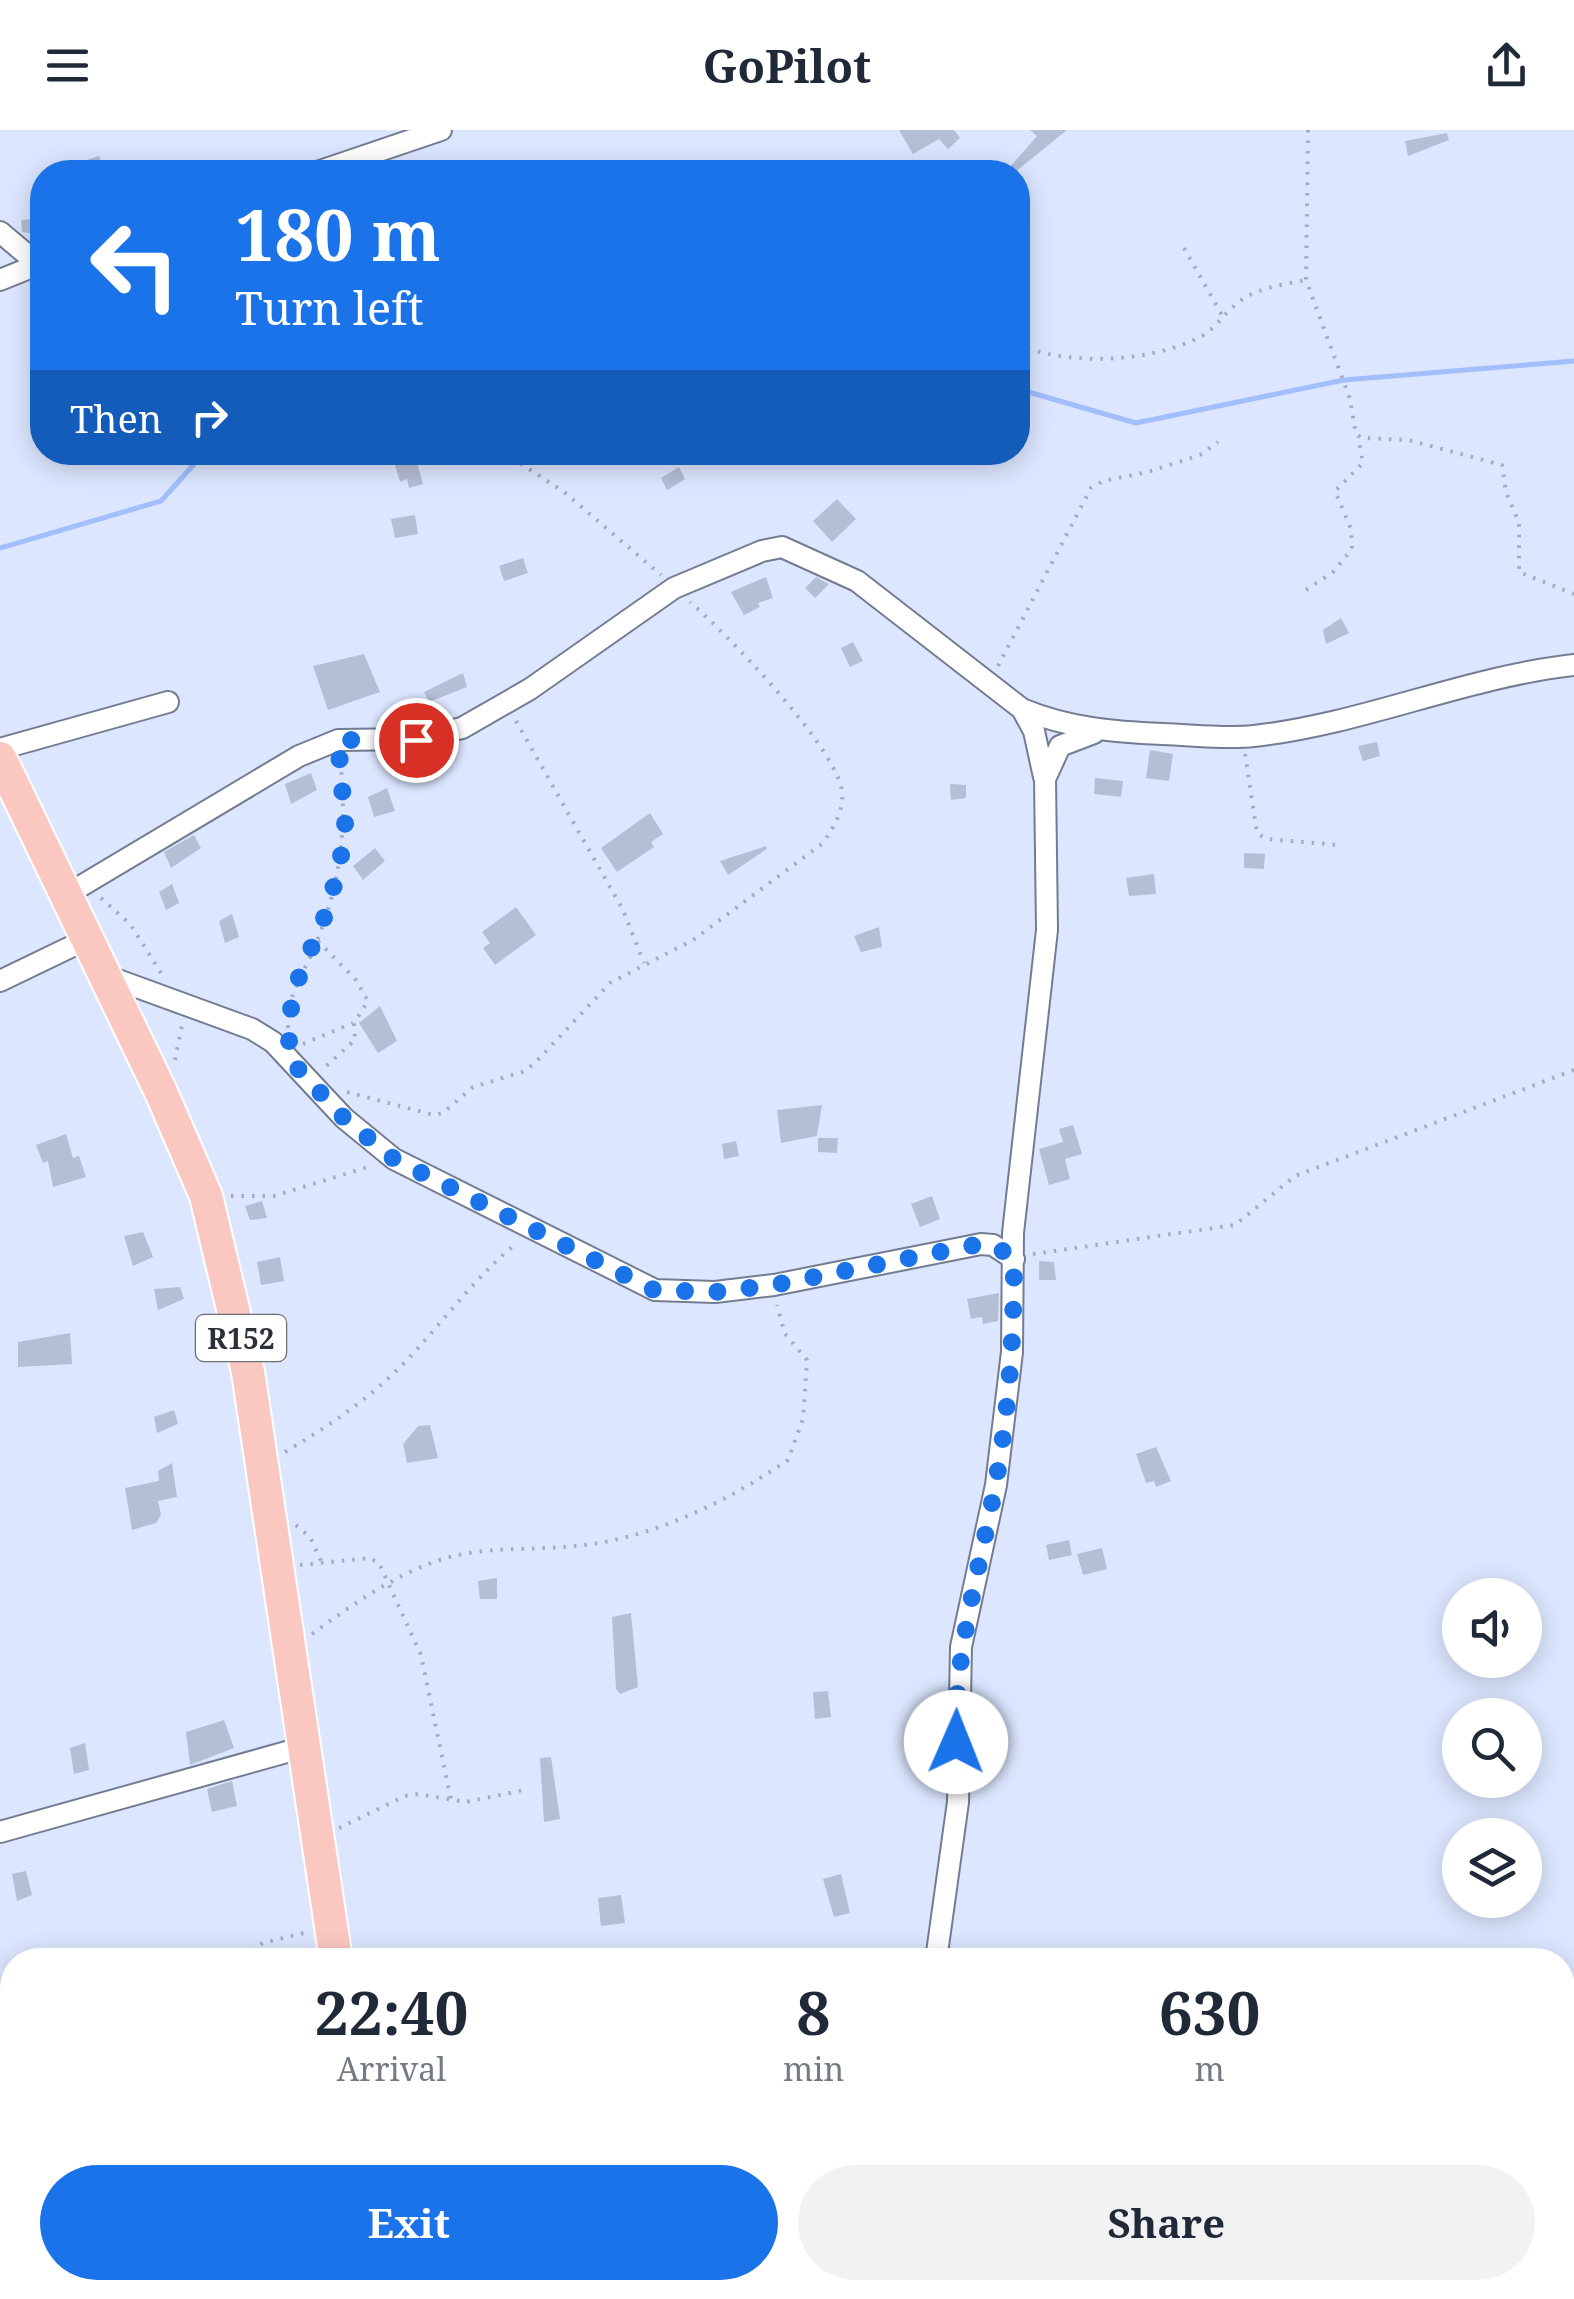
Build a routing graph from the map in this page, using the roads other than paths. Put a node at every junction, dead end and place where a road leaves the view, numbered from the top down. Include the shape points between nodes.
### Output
1 (441, 130) edge
2 (353, 160) edge
3 (0, 232) edge
4 (30, 255) edge
5 (30, 267) edge
6 (0, 280) edge
7 (1574, 666) edge
8 (168, 702) dead end
9 (1022, 709) junction
10 (1101, 731) junction
11 (0, 749) edge
12 (0, 758) edge
13 (1045, 779) junction
14 (74, 890) junction
15 (84, 940) junction
16 (102, 975) junction
17 (0, 981) edge
18 (1014, 1259) junction
19 (308, 1746) junction
20 (0, 1832) edge
21 (334, 1944) edge
22 (938, 1948) edge

1 - 2 street
3 - 4 street
5 - 6 street
7 - 10 street via 1252,736
8 - 11 street
9 - 10 street
9 - 13 street
9 - 14 street via 857,581 808,556 782,548 762,551 674,588 506,704 436,736 338,740 260,777
10 - 13 street via 1060,746
12 - 14 main road, R152
13 - 18 street via 1047,930
14 - 15 main road, R152
15 - 16 main road, R152
15 - 17 street
16 - 18 street via 252,1029 289,1051 344,1118 394,1159 654,1290 774,1285 980,1244
16 - 19 main road, R152 via 206,1196 248,1372
18 - 22 street via 1012,1352 996,1484 961,1647 958,1802
19 - 20 street
19 - 21 main road, R152

